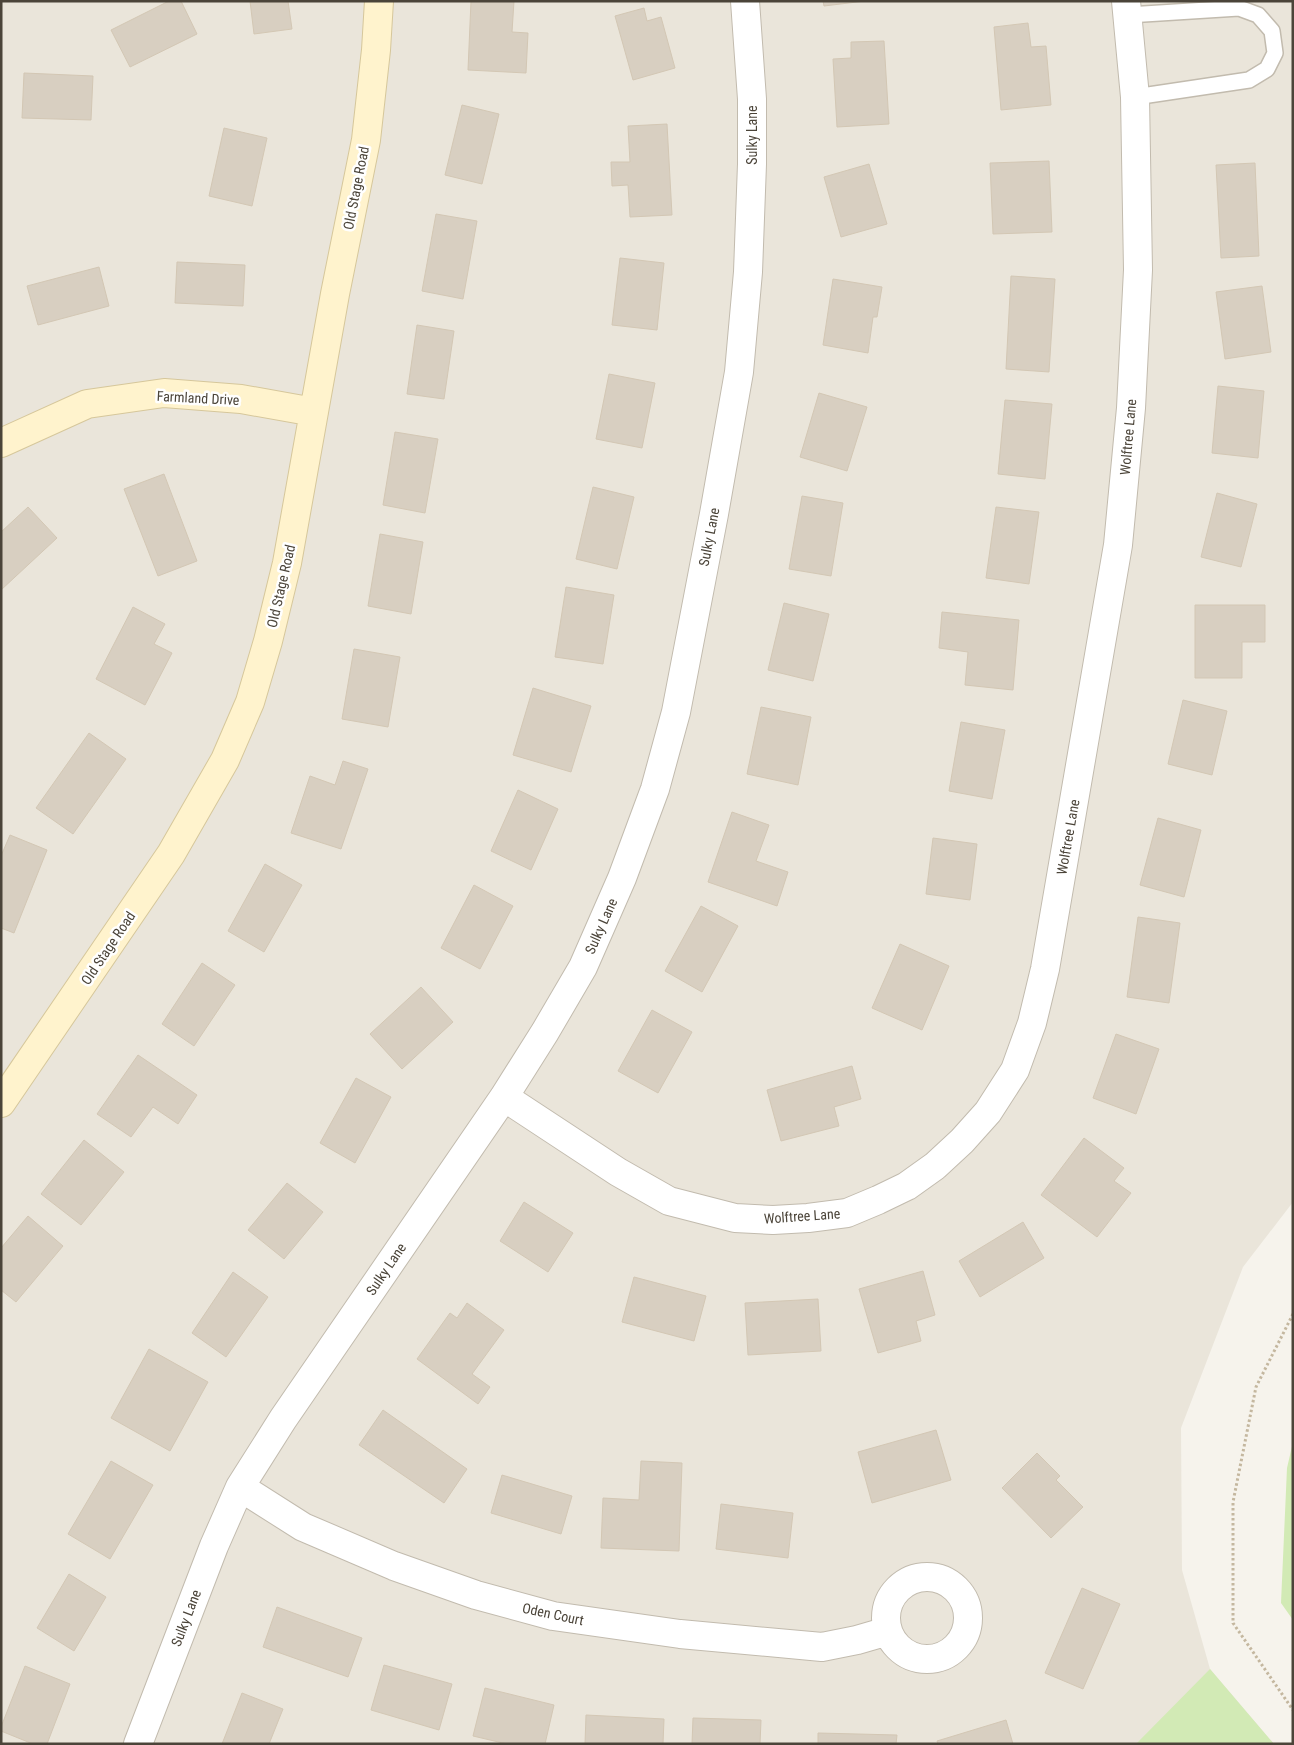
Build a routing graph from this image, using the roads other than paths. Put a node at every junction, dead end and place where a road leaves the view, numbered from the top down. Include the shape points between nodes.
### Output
1 (379, 1) edge
2 (745, 1) edge
3 (1128, 8) edge
4 (1135, 97) junction
5 (314, 412) junction
6 (1, 443) edge
7 (504, 1097) junction
8 (1, 1103) edge
9 (240, 1488) junction
10 (888, 1631) dead end
11 (138, 1744) edge

1 - 5 street, Old Stage Road via 366,140
2 - 7 street, Sulky Lane via 752,99 752,164 748,272 739,372 676,712 655,789 622,878 583,967
3 - 4 street, Wolftree Lane
3 - 4 lane via 1239,8 1258,15 1272,31 1275,53 1267,69 1249,80
4 - 7 street, Wolftree Lane via 1138,270 1131,408 1118,545 1045,969 1032,1023 1015,1070 988,1112 962,1141 907,1186 847,1213 773,1220 735,1218 669,1201 618,1172
5 - 6 street, Farmland Drive via 240,399 164,393 87,404
5 - 8 street, Old Stage Road via 287,563 268,641 250,702 225,760 172,854
7 - 9 street, Sulky Lane via 283,1419
9 - 10 street, Oden Court via 303,1526 394,1566 476,1595 552,1616 680,1634 822,1647
9 - 11 street, Sulky Lane via 214,1546

